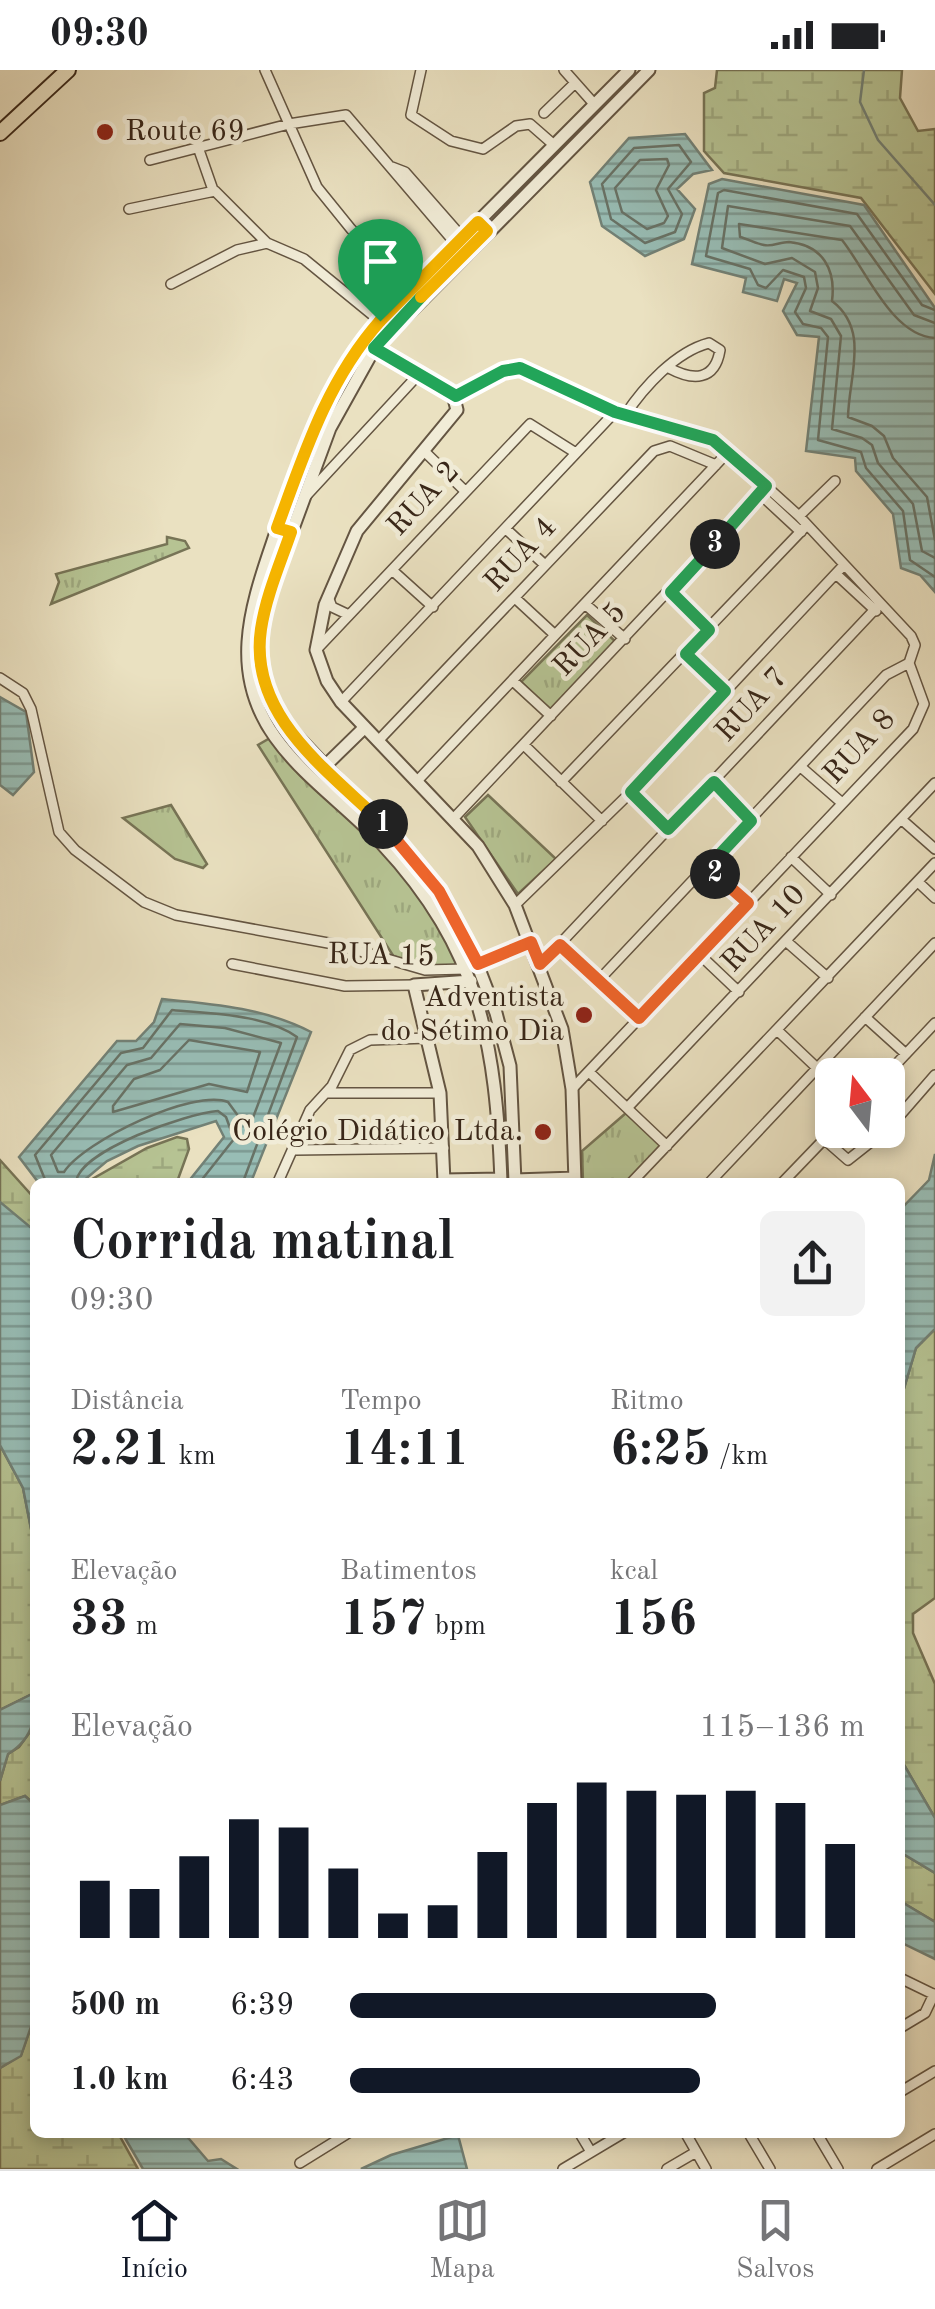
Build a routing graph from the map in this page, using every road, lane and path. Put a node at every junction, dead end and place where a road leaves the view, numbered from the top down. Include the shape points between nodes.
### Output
1 (68, 70) edge
2 (265, 70) edge
3 (422, 70) edge
4 (564, 70) edge
5 (629, 70) edge
6 (649, 70) edge
7 (574, 84) junction
8 (594, 105) junction
9 (544, 114) dead end
10 (289, 124) junction
11 (0, 134) edge
12 (554, 145) junction
13 (199, 150) junction
14 (150, 160) dead end
15 (213, 190) junction
16 (129, 209) dead end
17 (482, 226) junction
18 (459, 241) junction
19 (267, 243) junction
20 (172, 284) dead end
21 (411, 288) junction
22 (380, 321) junction
23 (374, 348) junction
24 (669, 368) junction
25 (419, 374) junction
26 (456, 396) junction
27 (620, 413) junction
28 (425, 452) junction
29 (729, 452) junction
30 (576, 453) junction
31 (716, 464) junction
32 (834, 481) dead end
33 (763, 490) junction
34 (465, 491) junction
35 (301, 502) junction
36 (799, 516) junction
37 (277, 528) junction
38 (804, 528) junction
39 (506, 529) junction
40 (291, 532) junction
41 (545, 565) junction
42 (392, 570) junction
43 (839, 570) junction
44 (671, 592) junction
45 (328, 597) junction
46 (515, 598) junction
47 (584, 604) junction
48 (433, 606) junction
49 (877, 608) junction
50 (349, 615) junction
51 (709, 630) junction
52 (555, 635) junction
53 (625, 639) junction
54 (316, 650) junction
55 (686, 654) junction
56 (910, 662) junction
57 (0, 678) edge
58 (512, 681) junction
59 (725, 691) junction
60 (341, 702) junction
61 (551, 716) junction
62 (364, 728) junction
63 (378, 741) junction
64 (524, 745) junction
65 (323, 768) junction
66 (802, 768) junction
67 (418, 779) junction
68 (561, 782) junction
69 (714, 782) junction
70 (935, 783) edge
71 (631, 792) junction
72 (842, 804) junction
73 (454, 818) junction
74 (901, 819) junction
75 (602, 821) junction
76 (751, 821) junction
77 (668, 829) junction
78 (935, 849) edge
79 (791, 857) junction
80 (935, 864) edge
81 (707, 868) junction
82 (918, 882) junction
83 (831, 894) junction
84 (935, 898) edge
85 (748, 903) junction
86 (515, 905) junction
87 (531, 942) junction
88 (787, 942) junction
89 (935, 943) edge
90 (560, 945) junction
91 (699, 954) junction
92 (232, 964) dead end
93 (540, 964) junction
94 (472, 971) junction
95 (828, 978) junction
96 (599, 980) junction
97 (414, 985) junction
98 (739, 992) junction
99 (639, 1018) junction
100 (865, 1018) junction
101 (935, 1023) edge
102 (777, 1030) junction
103 (428, 1038) junction
104 (906, 1054) junction
105 (827, 1058) edge
106 (902, 1058) edge
107 (815, 1066) edge
108 (815, 1070) edge
109 (589, 1072) junction
110 (935, 1075) edge
111 (497, 1078) junction
112 (512, 1080) junction
113 (572, 1090) junction
114 (326, 1093) junction
115 (440, 1094) junction
116 (628, 1108) junction
117 (905, 1109) edge
118 (667, 1146) junction
119 (444, 1148) junction
120 (815, 1148) edge
121 (834, 1148) edge
122 (863, 1148) edge
123 (294, 1150) junction
124 (280, 1178) edge
125 (444, 1178) edge
126 (501, 1178) edge
127 (515, 1178) edge
128 (575, 1178) edge
129 (636, 1178) edge
130 (714, 1178) edge
131 (787, 1178) edge
132 (905, 1980) edge
133 (935, 1995) edge
134 (905, 2025) edge
135 (935, 2071) edge
136 (905, 2089) edge
137 (935, 2134) edge
138 (340, 2138) edge
139 (583, 2138) edge
140 (615, 2138) edge
141 (688, 2138) edge
142 (752, 2138) edge
143 (819, 2138) edge
144 (591, 2152) junction
145 (696, 2152) junction
146 (300, 2163) dead end
147 (834, 2168) edge
148 (563, 2169) edge
149 (667, 2169) edge
150 (706, 2169) edge
151 (770, 2169) edge
152 (878, 2169) edge

1 - 11 main road
2 - 10 street
3 - 12 street via 410,115 451,142 483,149 530,124
4 - 7 street
5 - 8 street
6 - 17 street
7 - 8 street
7 - 9 street
8 - 12 street
10 - 13 street
10 - 18 street via 346,115 392,167 405,172
10 - 21 street via 325,198
12 - 17 street
13 - 14 street
13 - 15 street
15 - 16 street
15 - 19 street
17 - 18 street
17 - 23 street
18 - 21 street
19 - 20 street via 233,252
19 - 22 street via 304,259
21 - 22 street
22 - 37 street via 348,361 315,423
23 - 25 street
23 - 35 street via 340,402
24 - 24 street via 698,346 720,350 701,377
24 - 27 street
25 - 26 street
25 - 35 street
26 - 27 street via 520,368
26 - 28 street via 454,418
27 - 29 street via 707,438
27 - 30 street
28 - 34 street
28 - 45 street via 366,518
29 - 31 street
29 - 33 street
30 - 34 street, RUA 2 via 530,424
30 - 39 street
31 - 41 street, RUA 4 via 670,446 658,449
31 - 47 street
32 - 36 street
33 - 36 street
33 - 38 street
33 - 44 street, RUA 5
34 - 42 street, RUA 2
35 - 40 street
36 - 38 street
37 - 40 street
37 - 94 street via 247,620 245,654 256,704 292,758 405,870
38 - 43 street
38 - 51 street
39 - 41 street
39 - 48 street
40 - 65 street via 263,615 260,658 280,718
41 - 46 street, RUA 4
42 - 48 street
42 - 50 street, RUA 2
43 - 49 street
43 - 59 street, RUA 7
44 - 51 street
44 - 53 street, RUA 5
45 - 50 street
45 - 54 street
46 - 52 street
46 - 63 street, RUA 4
47 - 52 street
47 - 53 street
48 - 60 street
49 - 56 street via 914,641
49 - 69 street, RUA 7
50 - 54 street, RUA 2
51 - 55 street
52 - 58 street
53 - 61 street, RUA 5
54 - 60 street
55 - 59 street
55 - 68 street
56 - 66 street, RUA 8 via 886,676
56 - 72 street, RUA 8 via 922,689 922,715
57 - 94 street via 23,693 31,709 59,832 144,902 176,915 350,947 425,970
58 - 61 street
58 - 67 street
59 - 71 street, RUA 7
60 - 62 street
61 - 64 street, RUA 5
62 - 63 street
62 - 65 street
63 - 67 street
64 - 68 street
64 - 73 street, RUA 5
65 - 94 street via 420,864 460,926
66 - 72 street
66 - 76 street, RUA 8
67 - 73 street
68 - 75 street
69 - 76 street
69 - 77 street, RUA 7
70 - 74 street, RUA 10
71 - 75 street, RUA 7
71 - 77 street
72 - 79 street, RUA 8
73 - 86 street
74 - 78 street
74 - 83 street, RUA 10
75 - 86 street, RUA 7
76 - 81 street, RUA 8
77 - 90 street, RUA 7
79 - 83 street
79 - 85 street, RUA 8
80 - 82 street
81 - 85 street
81 - 96 street, RUA 8
82 - 84 street
82 - 95 street
83 - 88 street, RUA 10
85 - 91 street, RUA 8
86 - 87 street
87 - 93 street
87 - 94 street, RUA 15
88 - 95 street
88 - 98 street, RUA 10
89 - 100 street
90 - 93 street, RUA 7
90 - 96 street
91 - 98 street
91 - 99 street, RUA 8
92 - 97 street, RUA 15 via 355,987
93 - 113 street via 562,1029
94 - 97 street, RUA 15
94 - 111 street
94 - 112 street via 503,1035
95 - 102 street
96 - 99 street
97 - 103 street
98 - 116 street, RUA 10
99 - 109 street, RUA 8
100 - 104 street
100 - 105 street
101 - 104 street
102 - 107 street
102 - 118 street
103 - 114 street via 370,1040 350,1050
103 - 115 street
104 - 106 street
108 - 130 street
109 - 113 street, RUA 8
109 - 116 street
110 - 117 street
111 - 112 street
111 - 126 street
112 - 127 street
113 - 128 street
114 - 115 street
114 - 123 street via 310,1110
115 - 119 street
116 - 118 street
118 - 129 street
119 - 123 street
119 - 125 street
120 - 131 street
121 - 122 street via 848,1160
123 - 124 street
132 - 133 street
133 - 134 street
135 - 136 street
137 - 152 street
138 - 146 street
139 - 144 street
140 - 144 street
141 - 145 street
142 - 151 street
143 - 147 street
144 - 148 street
145 - 149 street
145 - 150 street

